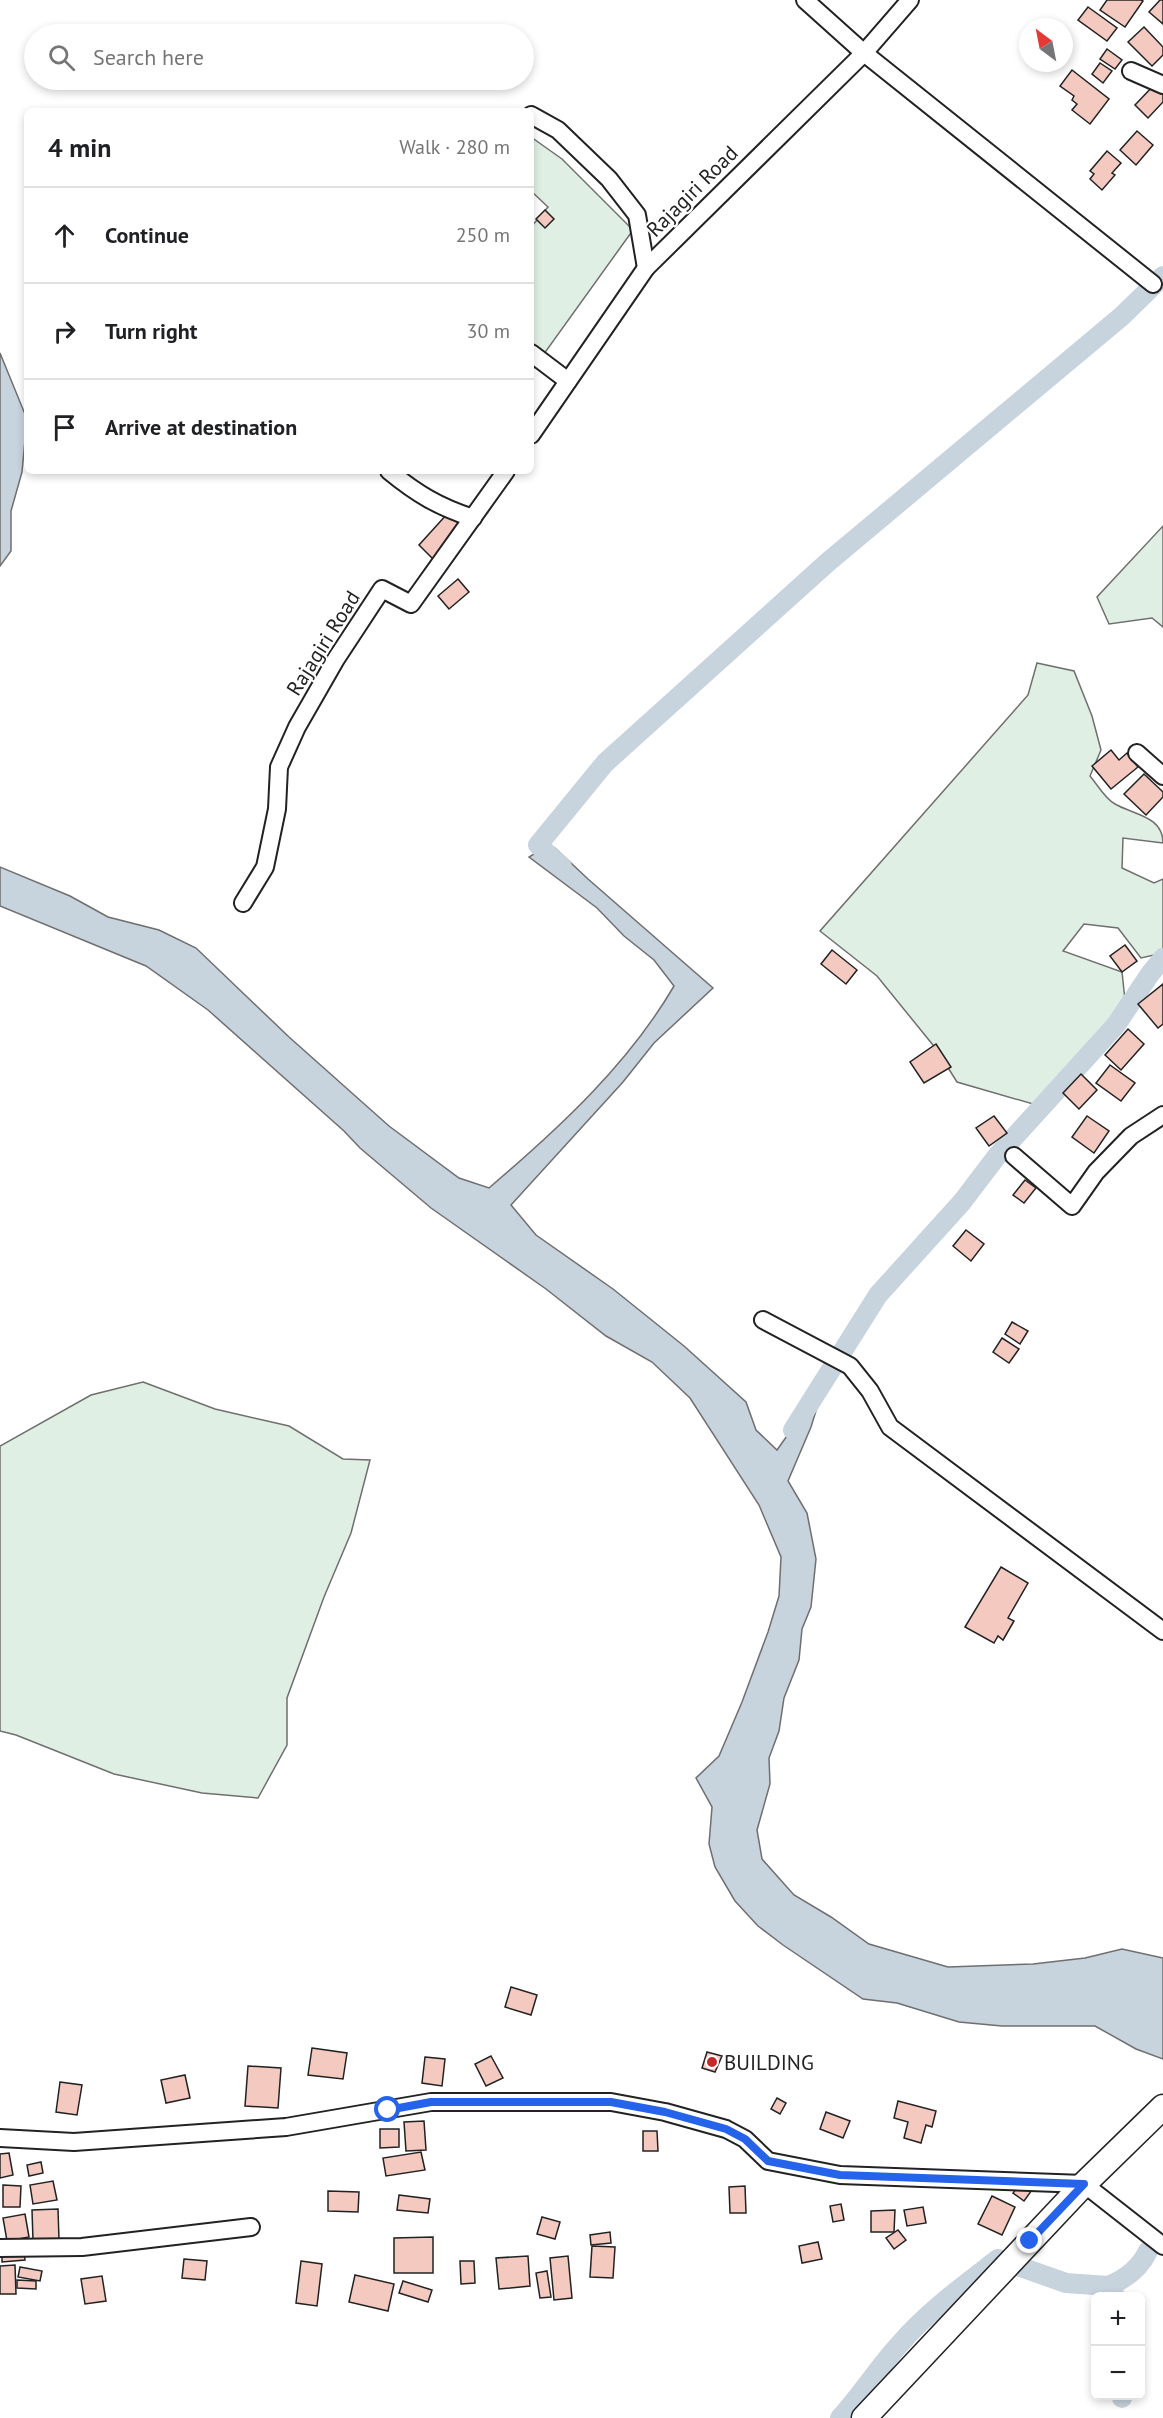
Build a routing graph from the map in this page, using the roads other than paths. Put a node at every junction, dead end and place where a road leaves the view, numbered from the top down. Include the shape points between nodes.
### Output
1 (805, 0) edge
2 (910, 0) edge
3 (864, 53) junction
4 (1131, 71) dead end
5 (1163, 85) edge
6 (534, 117) edge
7 (646, 268) junction
8 (1153, 284) dead end
9 (534, 355) edge
10 (568, 381) junction
11 (534, 431) edge
12 (393, 474) edge
13 (504, 474) edge
14 (473, 518) junction
15 (1137, 753) dead end
16 (1163, 776) edge
17 (243, 903) dead end
18 (1163, 1115) edge
19 (1014, 1156) dead end
20 (764, 1320) dead end
21 (1163, 1631) edge
22 (1163, 2107) edge
23 (0, 2138) edge
24 (1084, 2184) junction
25 (251, 2228) dead end
26 (1163, 2246) edge
27 (0, 2248) edge
28 (864, 2418) edge

1 - 3 street
2 - 3 street, Rajagiri Road
3 - 7 street, Rajagiri Road
3 - 8 street
4 - 5 street
6 - 7 street via 558,130 609,179 637,215
7 - 10 street, Rajagiri Road
9 - 10 street
10 - 11 street, Rajagiri Road
12 - 14 street via 445,509
13 - 14 street, Rajagiri Road
14 - 17 street, Rajagiri Road via 411,604 382,589 336,659 279,767 277,809 265,867
15 - 16 street
18 - 19 street via 1131,1136 1096,1172 1072,1206
20 - 21 street via 850,1366 870,1391 890,1427
22 - 24 main road
23 - 24 street via 74,2142 286,2127 431,2102 611,2102 726,2129 745,2139 768,2161 840,2175
24 - 26 street
24 - 28 main road
25 - 27 street via 82,2247

